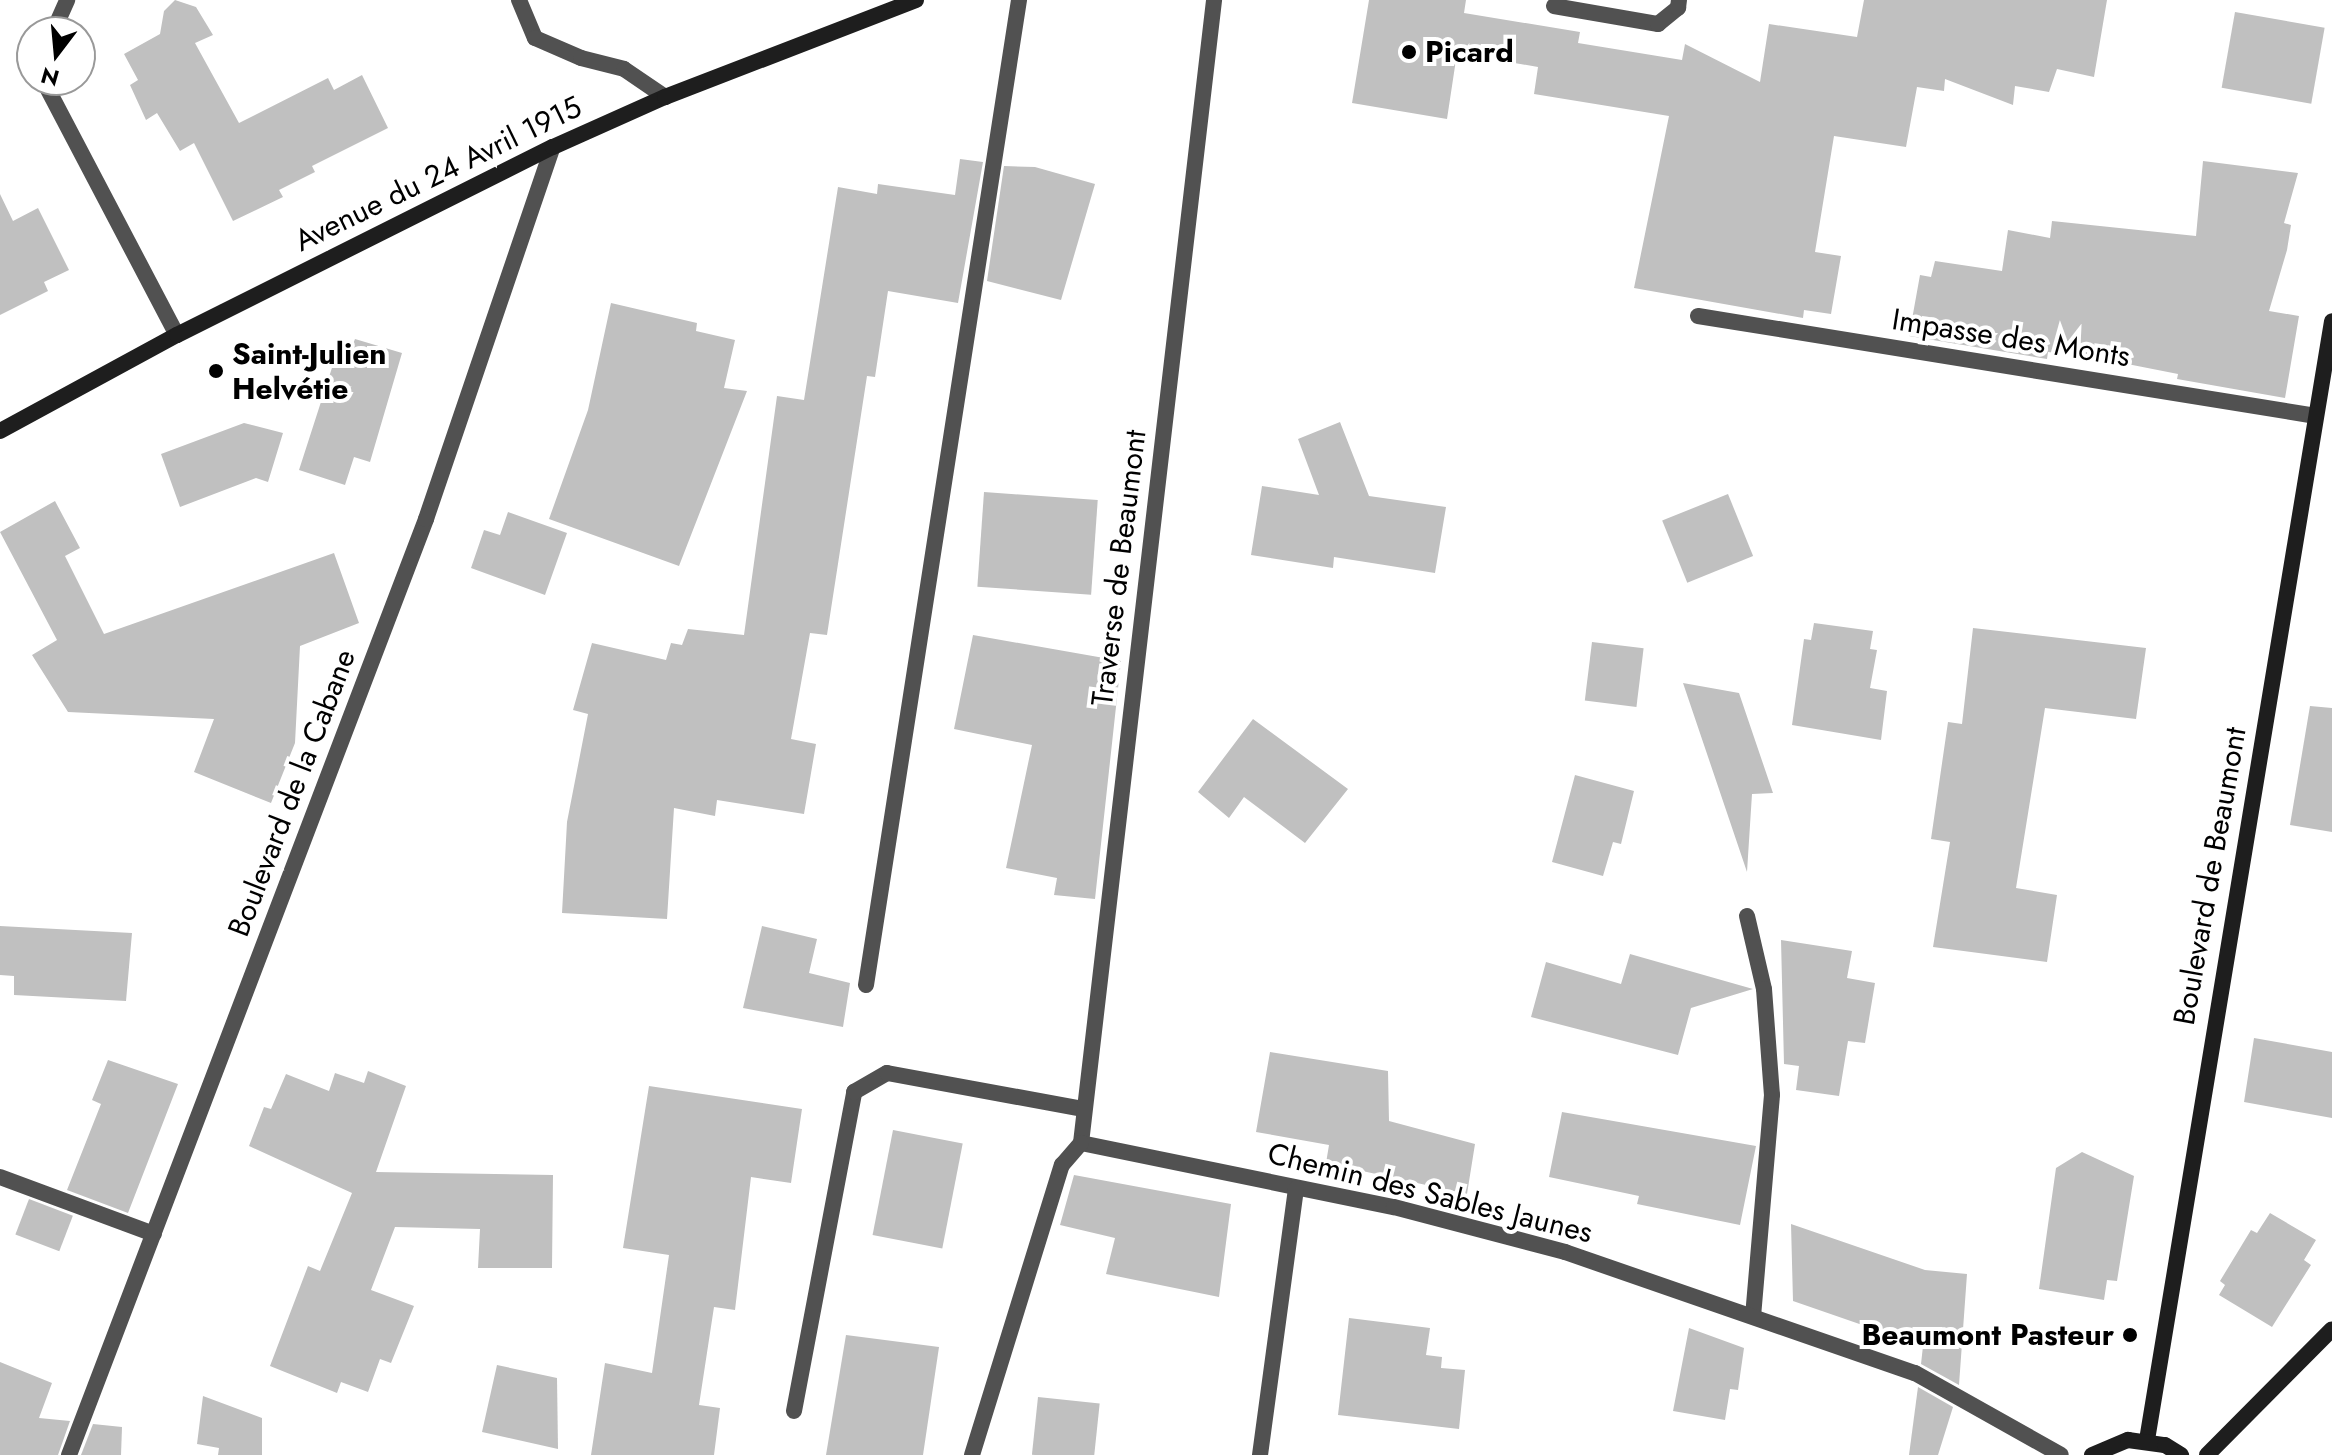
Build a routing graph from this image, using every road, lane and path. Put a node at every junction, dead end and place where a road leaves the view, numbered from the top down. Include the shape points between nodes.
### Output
1 (519, 0) edge
2 (916, 0) edge
3 (1019, 0) edge
4 (1214, 0) edge
5 (1679, 0) edge
6 (1554, 6) dead end
7 (51, 96) edge
8 (665, 97) junction
9 (553, 147) junction
10 (1698, 316) dead end
11 (2332, 321) edge
12 (177, 335) junction
13 (2316, 416) junction
14 (0, 431) edge
15 (1747, 916) dead end
16 (866, 985) dead end
17 (1084, 1109) junction
18 (1081, 1143) junction
19 (0, 1177) edge
20 (1296, 1188) junction
21 (154, 1234) junction
22 (1753, 1315) junction
23 (2332, 1329) edge
24 (794, 1411) dead end
25 (2147, 1440) junction
26 (69, 1455) edge
27 (972, 1455) edge
28 (1260, 1455) edge
29 (2061, 1455) edge
30 (2092, 1455) edge
31 (2181, 1455) edge
32 (2207, 1455) edge

1 - 8 street via 535,38 624,69
2 - 8 street, Avenue du 24 Avril 1915
3 - 16 street
4 - 17 street, Traverse de Beaumont
5 - 6 street via 1678,8 1658,24
7 - 12 street
8 - 9 street, Avenue du 24 Avril 1915
9 - 12 street, Avenue du 24 Avril 1915
9 - 21 street, Boulevard de la Cabane via 426,519
10 - 13 street, Impasse des Monts
11 - 13 street, Boulevard de Beaumont
12 - 14 street, Avenue du 24 Avril 1915
13 - 25 street, Boulevard de Beaumont
15 - 22 street via 1764,989 1772,1095
17 - 18 street, Traverse de Beaumont
17 - 24 street via 887,1073 854,1092
18 - 20 street, Chemin des Sables Jaunes
18 - 27 street via 1062,1165
19 - 21 street
20 - 22 street, Chemin des Sables Jaunes via 1565,1252
20 - 28 street
21 - 26 street, Boulevard de la Cabane
22 - 29 street, Chemin des Sables Jaunes via 1915,1373
23 - 32 street
25 - 30 street via 2128,1440
25 - 31 street

